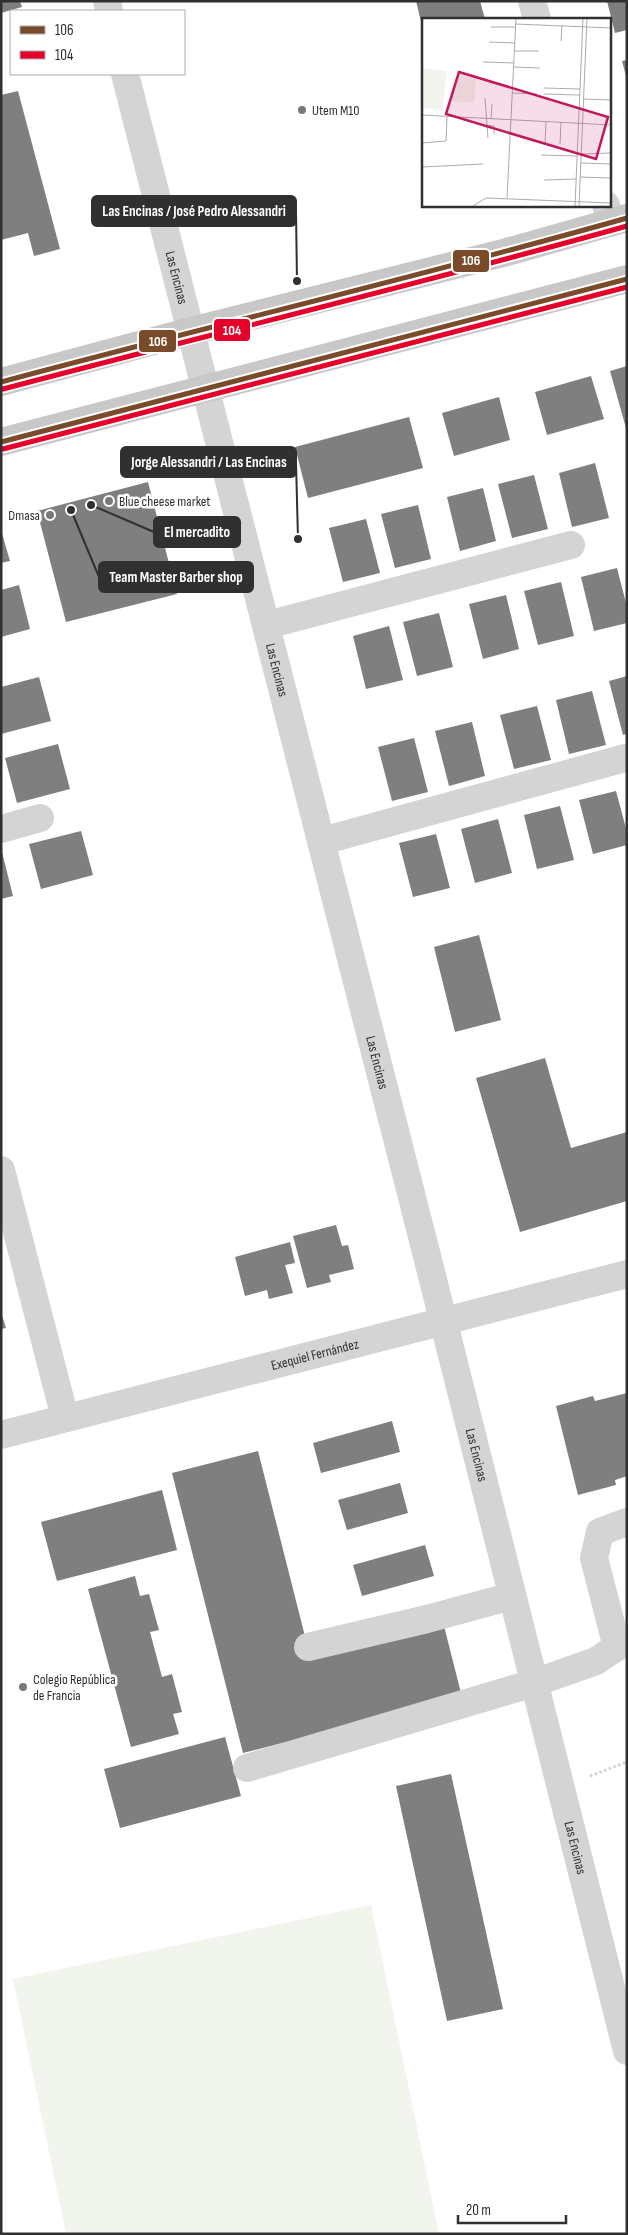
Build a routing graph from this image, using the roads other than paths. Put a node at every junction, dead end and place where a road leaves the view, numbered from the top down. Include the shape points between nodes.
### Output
1 (532, 1) edge
2 (537, 18) edge
3 (125, 75) edge
4 (614, 215) edge
5 (627, 279) edge
6 (191, 331) junction
7 (1, 382) edge
8 (206, 389) junction
9 (1, 442) edge
10 (571, 546) dead end
11 (267, 625) junction
12 (625, 758) dead end
13 (40, 818) dead end
14 (1, 829) edge
15 (322, 841) junction
16 (1, 1170) edge
17 (627, 1274) edge
18 (443, 1320) junction
19 (65, 1418) junction
20 (1, 1435) edge
21 (627, 1522) edge
22 (512, 1596) junction
23 (622, 1644) edge
24 (308, 1647) dead end
25 (534, 1683) junction
26 (247, 1768) dead end
27 (627, 2051) edge

1 - 2 street
3 - 6 street, Las Encinas
4 - 6 main road via 507,252
5 - 8 main road
6 - 7 main road
6 - 8 street, Las Encinas
8 - 9 main road
8 - 11 street, Las Encinas
10 - 11 street
11 - 15 street, Las Encinas
12 - 15 street
13 - 14 street
15 - 18 street, Las Encinas
16 - 19 street
17 - 18 street, Exequiel Fernández
18 - 19 street, Exequiel Fernández
18 - 22 street, Las Encinas
19 - 20 street, Exequiel Fernández
21 - 23 street via 600,1532 594,1558
22 - 24 street
22 - 25 street, Las Encinas
23 - 25 street via 596,1661
25 - 26 street
25 - 27 street, Las Encinas

